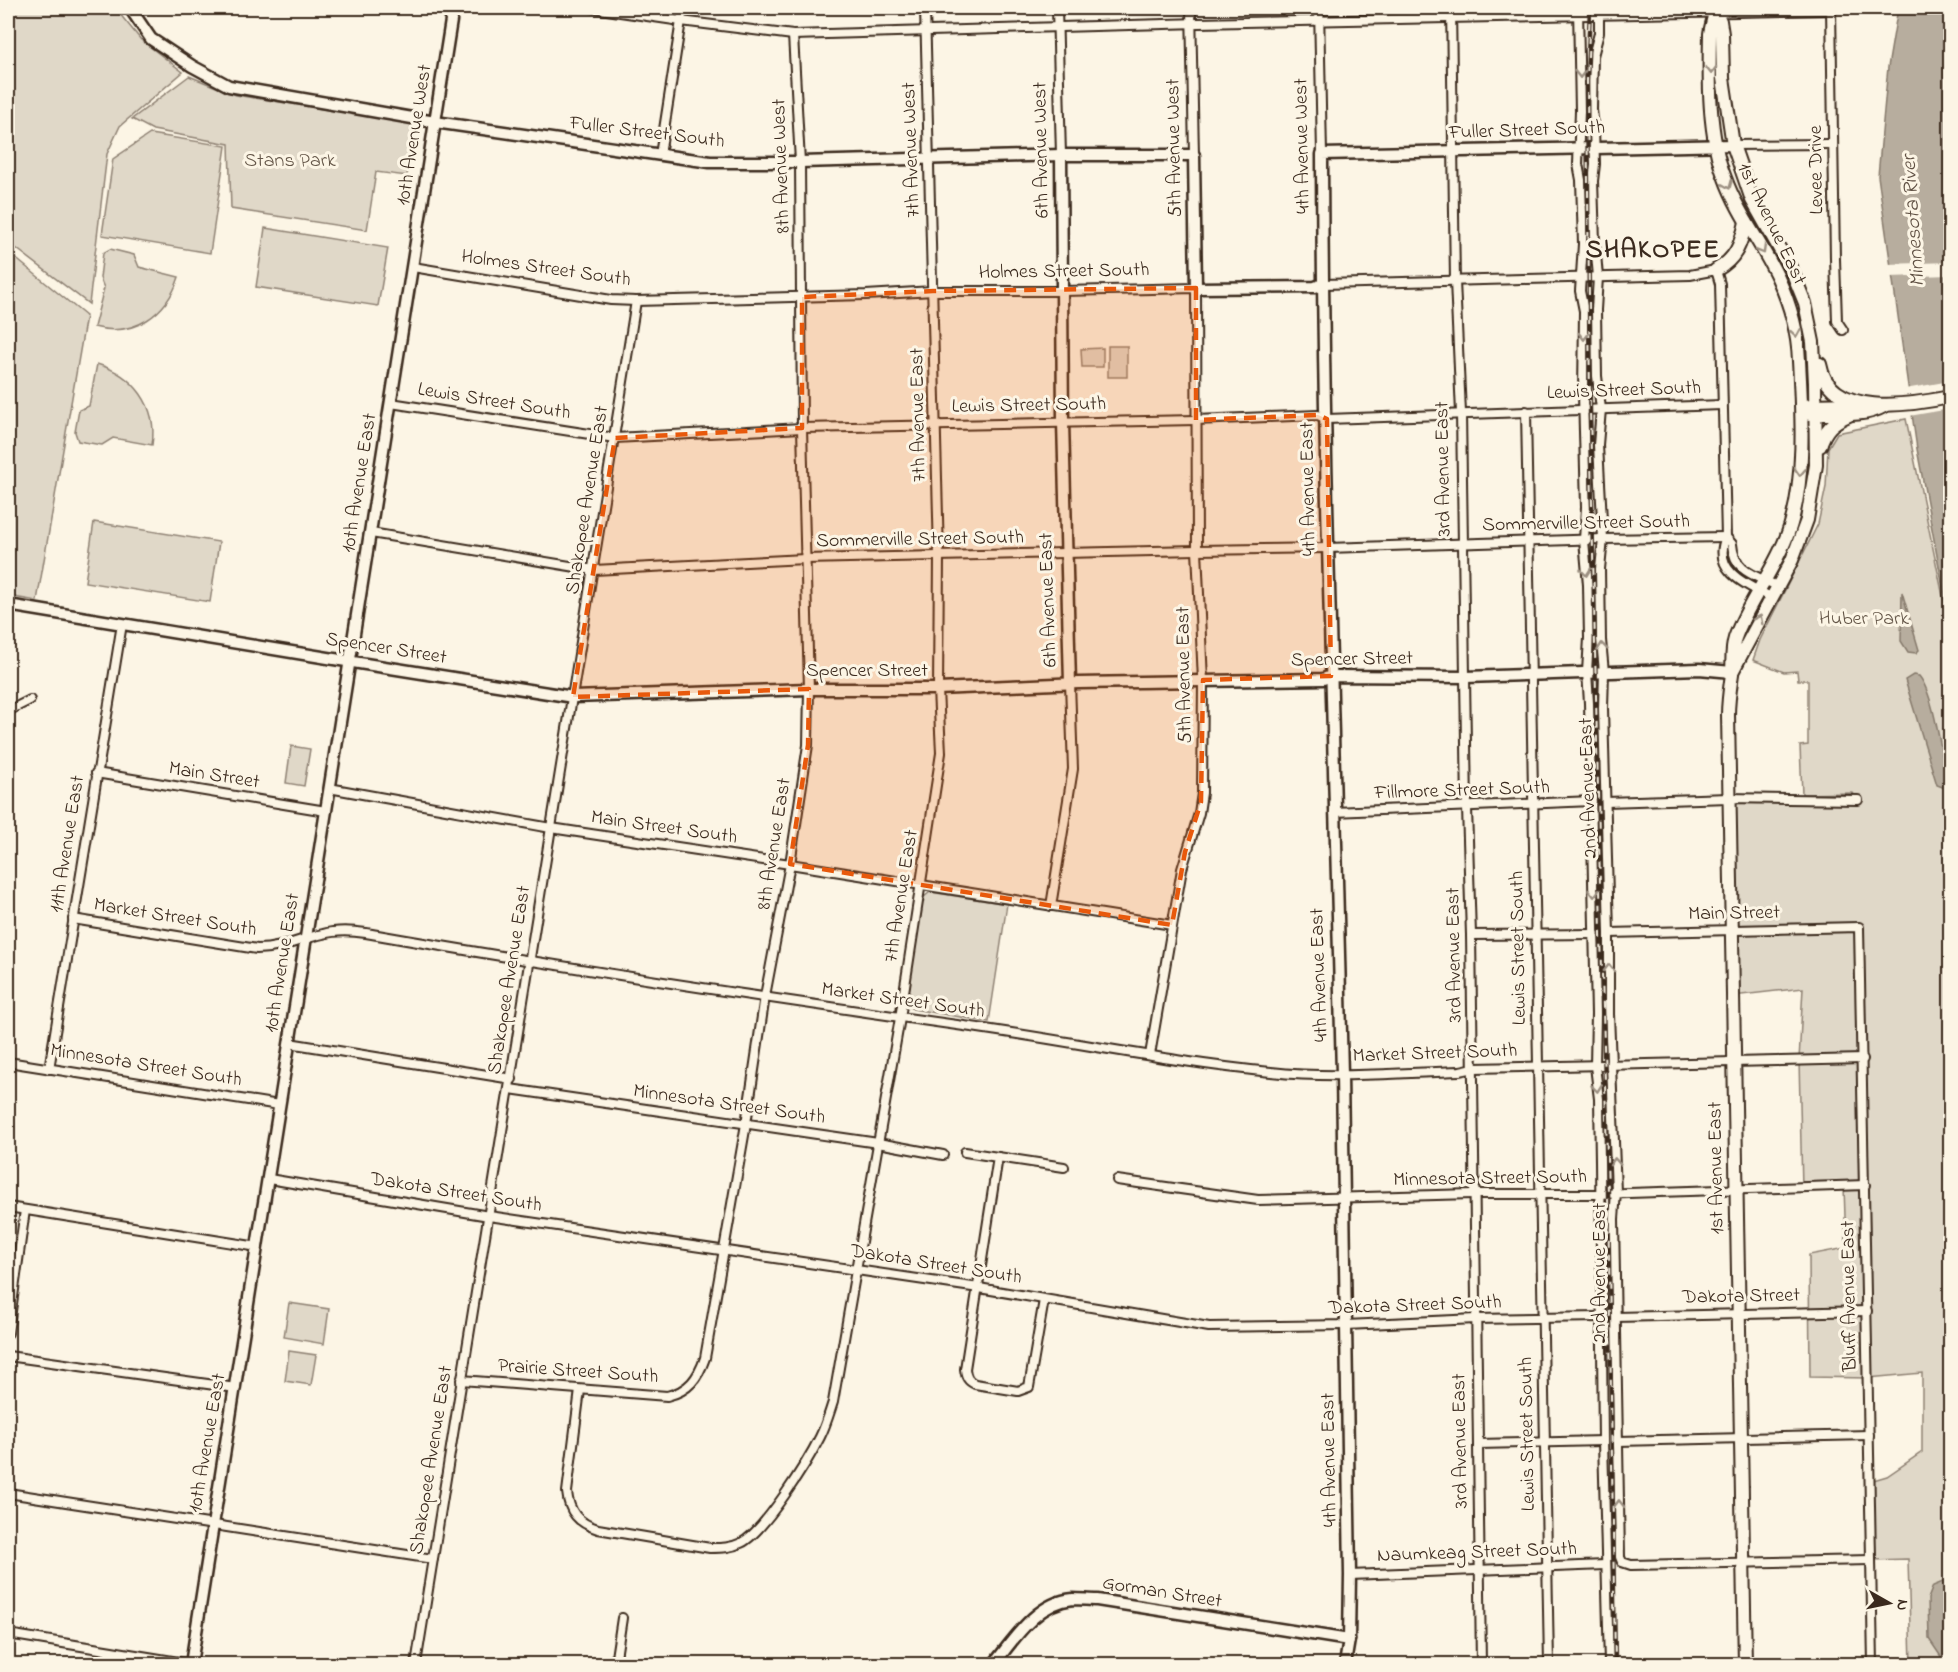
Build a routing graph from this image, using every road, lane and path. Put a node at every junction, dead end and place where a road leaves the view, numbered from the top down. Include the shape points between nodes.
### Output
1 (130, 8) edge
2 (453, 8) edge
3 (593, 8) edge
4 (683, 8) edge
5 (925, 8) edge
6 (1057, 8) edge
7 (1191, 8) edge
8 (1320, 8) edge
9 (1451, 8) edge
10 (1831, 9) edge
11 (1715, 10) edge
12 (1578, 12) edge
13 (1599, 14) junction
14 (1451, 18) junction
15 (681, 21) junction
16 (1320, 21) junction
17 (1191, 23) junction
18 (1057, 27) junction
19 (926, 30) junction
20 (794, 34) junction
21 (435, 122) junction
22 (1833, 144) junction
23 (1733, 145) junction
24 (1715, 146) junction
25 (1594, 147) junction
26 (1578, 148) junction
27 (1453, 152) junction
28 (1322, 154) junction
29 (660, 155) junction
30 (1061, 155) junction
31 (1194, 155) junction
32 (928, 158) junction
33 (800, 162) junction
34 (1746, 222) junction
35 (413, 267) junction
36 (1716, 270) junction
37 (1598, 277) junction
38 (1581, 278) junction
39 (1455, 281) junction
40 (1323, 284) junction
41 (1196, 288) junction
42 (933, 291) junction
43 (1063, 291) junction
44 (802, 297) junction
45 (636, 301) junction
46 (1810, 322) junction
47 (1843, 330) dead end
48 (1950, 397) edge
49 (391, 402) junction
50 (1879, 404) junction
51 (1722, 405) junction
52 (1583, 409) junction
53 (1600, 409) junction
54 (1816, 409) junction
55 (1830, 409) junction
56 (1800, 410) junction
57 (1526, 411) junction
58 (1852, 413) junction
59 (1461, 414) junction
60 (1327, 419) junction
61 (1196, 420) junction
62 (1063, 422) junction
63 (935, 424) junction
64 (802, 428) junction
65 (615, 438) junction
66 (1816, 465) junction
67 (371, 532) junction
68 (1726, 537) junction
69 (1603, 539) junction
70 (1584, 540) junction
71 (1528, 542) junction
72 (1461, 543) junction
73 (1328, 548) junction
74 (1197, 550) junction
75 (1066, 554) junction
76 (939, 556) junction
77 (805, 559) junction
78 (594, 570) junction
79 (1762, 585) junction
80 (1774, 592) junction
81 (8, 605) edge
82 (122, 624) junction
83 (350, 662) junction
84 (1587, 672) junction
85 (1605, 672) junction
86 (1732, 672) junction
87 (1532, 674) junction
88 (1331, 676) junction
89 (1466, 677) junction
90 (1203, 681) junction
91 (1070, 683) junction
92 (809, 689) junction
93 (938, 689) junction
94 (573, 697) junction
95 (30, 700) dead end
96 (8, 711) edge
97 (96, 773) junction
98 (329, 788) junction
99 (1729, 798) junction
100 (1858, 800) dead end
101 (1592, 801) junction
102 (1606, 802) junction
103 (1534, 804) junction
104 (1467, 808) junction
105 (326, 811) junction
106 (1334, 812) junction
107 (551, 828) junction
108 (790, 864) junction
109 (921, 886) junction
110 (1051, 906) junction
111 (73, 919) junction
112 (1172, 925) junction
113 (1859, 927) joint
114 (1732, 931) junction
115 (1609, 933) junction
116 (1595, 934) junction
117 (1535, 935) junction
118 (1471, 936) junction
119 (305, 939) junction
120 (530, 961) junction
121 (765, 996) junction
122 (900, 1018) junction
123 (289, 1043) junction
124 (1150, 1055) junction
125 (1863, 1059) junction
126 (1735, 1061) junction
127 (8, 1062) edge
128 (1612, 1065) junction
129 (1595, 1066) junction
130 (1537, 1067) junction
131 (1474, 1068) junction
132 (49, 1069) junction
133 (1342, 1074) junction
134 (512, 1079) junction
135 (510, 1089) junction
136 (279, 1105) junction
137 (746, 1124) junction
138 (878, 1143) junction
139 (965, 1152) dead end
140 (943, 1155) dead end
141 (998, 1157) junction
142 (1064, 1167) dead end
143 (269, 1179) junction
144 (1117, 1180) dead end
145 (1865, 1185) junction
146 (1737, 1190) junction
147 (1616, 1192) junction
148 (1473, 1194) junction
149 (1540, 1194) junction
150 (1599, 1194) junction
151 (1343, 1199) junction
152 (8, 1207) edge
153 (25, 1210) junction
154 (489, 1216) junction
155 (258, 1247) junction
156 (723, 1249) junction
157 (855, 1269) junction
158 (979, 1288) junction
159 (1044, 1300) junction
160 (1867, 1311) junction
161 (1739, 1314) junction
162 (1603, 1317) junction
163 (1616, 1317) junction
164 (1542, 1318) junction
165 (1476, 1319) junction
166 (1346, 1325) junction
167 (8, 1333) edge
168 (8, 1356) edge
169 (461, 1380) junction
170 (690, 1385) joint
171 (236, 1389) junction
172 (580, 1390) junction
173 (1869, 1435) junction
174 (1741, 1438) junction
175 (1603, 1441) junction
176 (1618, 1441) junction
177 (1545, 1442) junction
178 (1478, 1444) junction
179 (8, 1494) edge
180 (212, 1525) junction
181 (433, 1559) junction
182 (1871, 1560) junction
183 (1743, 1563) junction
184 (1605, 1565) junction
185 (1547, 1567) junction
186 (1479, 1568) junction
187 (1350, 1575) junction
188 (622, 1618) dead end
189 (8, 1634) edge
190 (1349, 1640) junction
191 (191, 1664) edge
192 (416, 1665) edge
193 (615, 1665) edge
194 (994, 1665) edge
195 (1345, 1665) edge
196 (1480, 1665) edge
197 (1549, 1665) edge
198 (1609, 1665) edge
199 (1745, 1665) edge
200 (1873, 1665) edge

1 - 21 street, Fuller Street South via 151,39 229,86
2 - 21 street, 10th Avenue West
3 - 15 street
4 - 15 street
5 - 19 street, 7th Avenue West
6 - 18 street, 6th Avenue West
7 - 17 street, 5th Avenue West
8 - 16 street, 4th Avenue West
9 - 14 street, 3rd Avenue East
10 - 11 street
10 - 22 street, Levee Drive
11 - 13 street
11 - 23 main road, 1st Avenue East via 1722,34 1723,78
11 -> 24 main road, 1st Avenue East via 1710,32
12 - 13 street
12 - 14 street
12 -> 26 street, 2nd Avenue East
13 - 25 street, 2nd Avenue East via 1593,56
14 - 16 street
14 - 27 street, 3rd Avenue East
15 - 20 street
15 - 29 street
16 - 17 street
16 - 28 street, 4th Avenue West
17 - 18 street
17 - 31 street, 5th Avenue West
18 - 19 street
18 - 30 street, 6th Avenue West
19 - 20 street
19 - 32 street, 7th Avenue West
20 - 33 street, 8th Avenue West
21 - 29 street, Fuller Street South
21 - 35 street, 10th Avenue West
22 - 23 street
22 - 47 street, Levee Drive via 1837,321
23 - 24 street, Fuller Street South
23 - 46 main road, 1st Avenue East via 1750,195 1792,271
24 - 25 street, Fuller Street South
24 -> 34 main road, 1st Avenue East via 1724,178
25 - 26 street, Fuller Street South
25 - 37 street, 2nd Avenue East
26 - 27 street, Fuller Street South
26 - 38 street, 2nd Avenue East
27 - 28 street, Fuller Street South
27 - 39 street, 3rd Avenue East
28 - 40 street, 4th Avenue West
29 - 33 street, Fuller Street South via 710,162
30 - 31 street, Fuller Street South
30 - 32 street, Fuller Street South
30 - 43 street, 6th Avenue West
31 - 41 street, 5th Avenue West
32 - 33 street, Fuller Street South
32 - 42 street, 7th Avenue West
33 - 44 street, 8th Avenue West
34 - 36 main road via 1738,249 1727,264
34 -> 56 main road, 1st Avenue East via 1778,278 1792,313
35 - 45 street, Holmes Street South
35 - 49 street, 10th Avenue East
36 - 37 street, Holmes Street South
36 - 51 street via 1720,284
37 - 38 street, Holmes Street South
37 - 53 street, 2nd Avenue East
38 - 39 street, Holmes Street South
38 -> 52 street, 2nd Avenue East
39 - 40 street, Holmes Street South
39 - 59 street, 3rd Avenue East
40 - 41 street, Holmes Street South
40 - 60 street, 4th Avenue East
41 - 43 street, Holmes Street South
41 - 61 street, 5th Avenue East
42 - 43 street, Holmes Street South
42 - 44 street, Holmes Street South
42 - 63 street, 7th Avenue East
43 - 62 street, 6th Avenue East
44 - 45 street, Holmes Street South
44 - 64 street, 8th Avenue East
45 - 65 street, Shakopee Avenue East
46 - 50 main road via 1829,387 1857,401
46 - 54 main road, 1st Avenue East
48 - 50 main road
49 - 65 street, Lewis Street South
49 - 67 street, 10th Avenue East
50 - 55 main road
50 - 58 main road via 1877,409
51 - 53 street, Lewis Street South
51 - 68 street
52 - 53 street, Lewis Street South
52 - 57 street, Lewis Street South
52 - 70 street, 2nd Avenue East
53 - 69 street, 2nd Avenue East
54 - 55 main road
54 - 56 main road
54 - 66 main road, 1st Avenue East
55 - 58 main road
56 -> 79 main road, 1st Avenue East via 1801,466 1796,503 1782,550
57 - 59 street, Lewis Street South
57 - 71 street, Lewis Street South
58 - 66 main road via 1832,424 1824,435
59 - 60 street, Lewis Street South
59 - 72 street, 3rd Avenue East
60 - 61 street, Lewis Street South via 1318,415
60 - 73 street, 4th Avenue East
61 - 62 street, Lewis Street South
61 - 74 street, 5th Avenue East
62 - 63 street, Lewis Street South
62 - 75 street, 6th Avenue East
63 - 64 street, Lewis Street South
63 - 76 street, 7th Avenue East
64 - 65 street, Lewis Street South
64 - 77 street, 8th Avenue East
65 - 78 street, Shakopee Avenue East
66 - 80 main road, 1st Avenue East via 1807,520
67 - 78 street, Sommerville Street South
67 - 83 street, 10th Avenue East
68 - 69 street, Sommerville Street South
68 - 79 street via 1737,564
68 - 79 street via 1722,546 1726,567 1735,577
69 - 70 street, Sommerville Street South
85 -> 69 street, 2nd Avenue East via 1600,580
70 - 71 street, Sommerville Street South
70 -> 84 street, 2nd Avenue East
71 - 72 street, Sommerville Street South
71 - 87 street, Lewis Street South
72 - 73 street, Sommerville Street South
72 - 89 street, 3rd Avenue East
73 - 74 street, Sommerville Street South
73 - 88 street, 4th Avenue East
74 - 75 street, Sommerville Street South
74 - 90 street, 5th Avenue East
75 - 76 street, Sommerville Street South
75 - 91 street, 6th Avenue East
76 - 77 street, Sommerville Street South
76 - 93 street, 7th Avenue East
77 - 78 street, Sommerville Street South
77 - 92 street, 8th Avenue East
78 - 94 street, Shakopee Avenue East
79 - 80 street
79 - 80 street
79 - 86 main road, 1st Avenue East via 1736,637 1731,654
86 -> 80 main road, 1st Avenue East
81 - 82 street, Spencer Street
82 - 83 street, Spencer Street
82 - 97 street, 11th Avenue East
83 - 94 street, Spencer Street
83 - 98 street, 10th Avenue East
84 - 85 street, Spencer Street
84 - 87 street, Spencer Street
84 - 101 street, 2nd Avenue East
85 - 86 street, Spencer Street
85 - 102 street, 2nd Avenue East
86 - 99 main road, 1st Avenue East
87 - 89 street, Spencer Street
87 - 103 street, Lewis Street South
88 - 89 street, Spencer Street
88 - 90 street, Spencer Street
88 - 106 street, 4th Avenue East
89 - 104 street, 3rd Avenue East
90 - 91 street, Spencer Street
90 - 112 street, 5th Avenue East via 1201,802 1185,852
91 - 93 street, Spencer Street
91 - 110 street, 6th Avenue East via 1073,769
92 - 93 street, Spencer Street
92 - 94 street, Spencer Street
92 - 108 street, 8th Avenue East via 808,745
93 - 109 street, 7th Avenue East via 941,753
94 - 107 street, Shakopee Avenue East
95 - 96 street
97 - 105 street, Main Street
97 - 111 street, 11th Avenue East
98 - 105 street, 10th Avenue East
98 - 107 street, Main Street South
99 - 100 street
99 - 102 street
99 - 114 main road, 1st Avenue East
101 - 103 street, Fillmore Street South
101 -> 116 street, 2nd Avenue East
102 - 115 street, 2nd Avenue East
103 - 104 street, Fillmore Street South
103 - 117 street, Lewis Street South
104 - 106 street, Fillmore Street South
104 - 118 street, 3rd Avenue East
105 - 119 street, 10th Avenue East
106 - 133 street, 4th Avenue East
107 - 108 street, Main Street South
107 - 120 street, Shakopee Avenue East
108 - 109 street, Main Street South
108 - 121 street, 8th Avenue East
109 - 110 street, Main Street South
109 - 122 street, 7th Avenue East
110 - 112 street, Main Street South
111 - 119 street, Market Street South via 257,949 280,948
111 - 132 street, 11th Avenue East
112 - 124 street, 5th Avenue East
113 - 114 street, Main Street
113 - 125 street, Bluff Avenue East
114 - 115 street, Main Street
114 - 126 main road, 1st Avenue East
128 -> 115 street, 2nd Avenue East
116 - 117 street
116 - 129 street, 2nd Avenue East
117 - 118 street
117 - 130 street, Lewis Street South
118 - 131 street, 3rd Avenue East
119 - 120 street, Market Street South via 352,931
119 - 123 street, 10th Avenue East
120 - 121 street, Market Street South
120 - 134 street, Shakopee Avenue East
121 - 122 street, Market Street South
121 - 137 street, 8th Avenue East
122 - 124 street, Market Street South
122 - 138 street, 7th Avenue East
123 - 134 street
123 - 136 street, 10th Avenue East
124 - 133 street, Market Street South via 1273,1073
125 - 126 street, Market Street South
125 - 145 street, Bluff Avenue East
126 - 128 street, Market Street South
126 - 146 main road, 1st Avenue East
127 - 132 street, Minnesota Street South
128 - 129 street, Market Street South
147 -> 128 street, 2nd Avenue East
129 - 130 street, Market Street South
129 -> 150 street, 2nd Avenue East
130 - 131 street, Market Street South
130 - 149 street, Lewis Street South
131 - 133 street, Market Street South
131 - 148 street, 3rd Avenue East
132 - 136 street, Minnesota Street South
133 - 151 street, 4th Avenue East
134 - 135 street, Shakopee Avenue East
135 - 137 street, Minnesota Street South
135 - 154 street, Shakopee Avenue East
136 - 143 street, 10th Avenue East
137 - 138 street, Minnesota Street South
137 - 156 street, 8th Avenue East
138 - 140 street, Minnesota Street South
138 - 157 street, 7th Avenue East
139 - 141 street
141 - 142 street
141 - 158 street
143 - 154 street, Dakota Street South
143 - 155 street, 10th Avenue East
144 - 151 street, Minnesota Street South via 1258,1200
145 - 146 street, Minnesota Street South
145 - 160 street, Bluff Avenue East
146 - 147 street, Minnesota Street South
146 - 161 main road, 1st Avenue East
147 - 150 street, Minnesota Street South
147 - 163 street, 2nd Avenue East
148 - 149 street, Minnesota Street South
148 - 151 street, Minnesota Street South
148 - 165 street, 3rd Avenue East
149 - 150 street, Minnesota Street South
149 - 164 street, Lewis Street South
150 - 162 street, 2nd Avenue East
151 - 166 street, 4th Avenue East
152 - 153 street
153 - 155 street
153 - 167 street
154 - 156 street, Dakota Street South
154 - 169 street, Shakopee Avenue East
155 - 171 street, 10th Avenue East
156 - 157 street, Dakota Street South
156 - 170 street, 8th Avenue East via 705,1358 699,1375
157 - 158 street, Dakota Street South
157 - 172 street, 7th Avenue East via 827,1421 812,1452 765,1522 741,1543 710,1548 598,1529 575,1517 568,1505 567,1492
158 - 159 street, Dakota Street South
158 - 159 street via 965,1369 966,1376 975,1384 1018,1391 1029,1387
159 - 166 street, Dakota Street South via 1209,1327
160 - 161 street, Dakota Street
160 - 173 street, Bluff Avenue East
161 - 163 street, Dakota Street
161 - 174 main road, 1st Avenue East
162 - 164 street, Dakota Street South
162 - 175 street, 2nd Avenue East
163 - 176 street, 2nd Avenue East
164 - 165 street, Dakota Street South
164 - 177 street, Lewis Street South
165 - 166 street, Dakota Street South
165 - 178 street, 3rd Avenue East
166 - 187 street, 4th Avenue East
168 - 171 street
169 - 172 street, Prairie Street South
169 - 181 street, Shakopee Avenue East
170 - 172 street, Prairie Street South via 667,1396
171 - 180 street, 10th Avenue East
173 - 174 street
173 - 182 street, Bluff Avenue East
174 - 176 street
174 - 183 main road, 1st Avenue East
175 - 177 street
175 - 184 street, 2nd Avenue East
183 -> 176 street, 2nd Avenue East via 1622,1562
177 - 178 street
177 - 185 street, Lewis Street South
178 - 186 street, 3rd Avenue East
179 - 180 street
180 - 181 street
180 - 191 street, 10th Avenue East
181 - 192 street, Shakopee Avenue East
182 - 183 street
182 - 200 street, Bluff Avenue East
183 - 199 main road, 1st Avenue East
184 - 185 street, Naumkeag Street South
184 - 198 street, 2nd Avenue East
185 - 186 street, Naumkeag Street South
185 - 197 street, Lewis Street South
186 - 187 street, Naumkeag Street South
186 - 196 street, 3rd Avenue East
187 - 190 street, 4th Avenue East
188 - 193 street
189 - 191 street
190 - 194 street, Gorman Street via 1072,1599 1036,1615
190 - 195 street, 4th Avenue East

